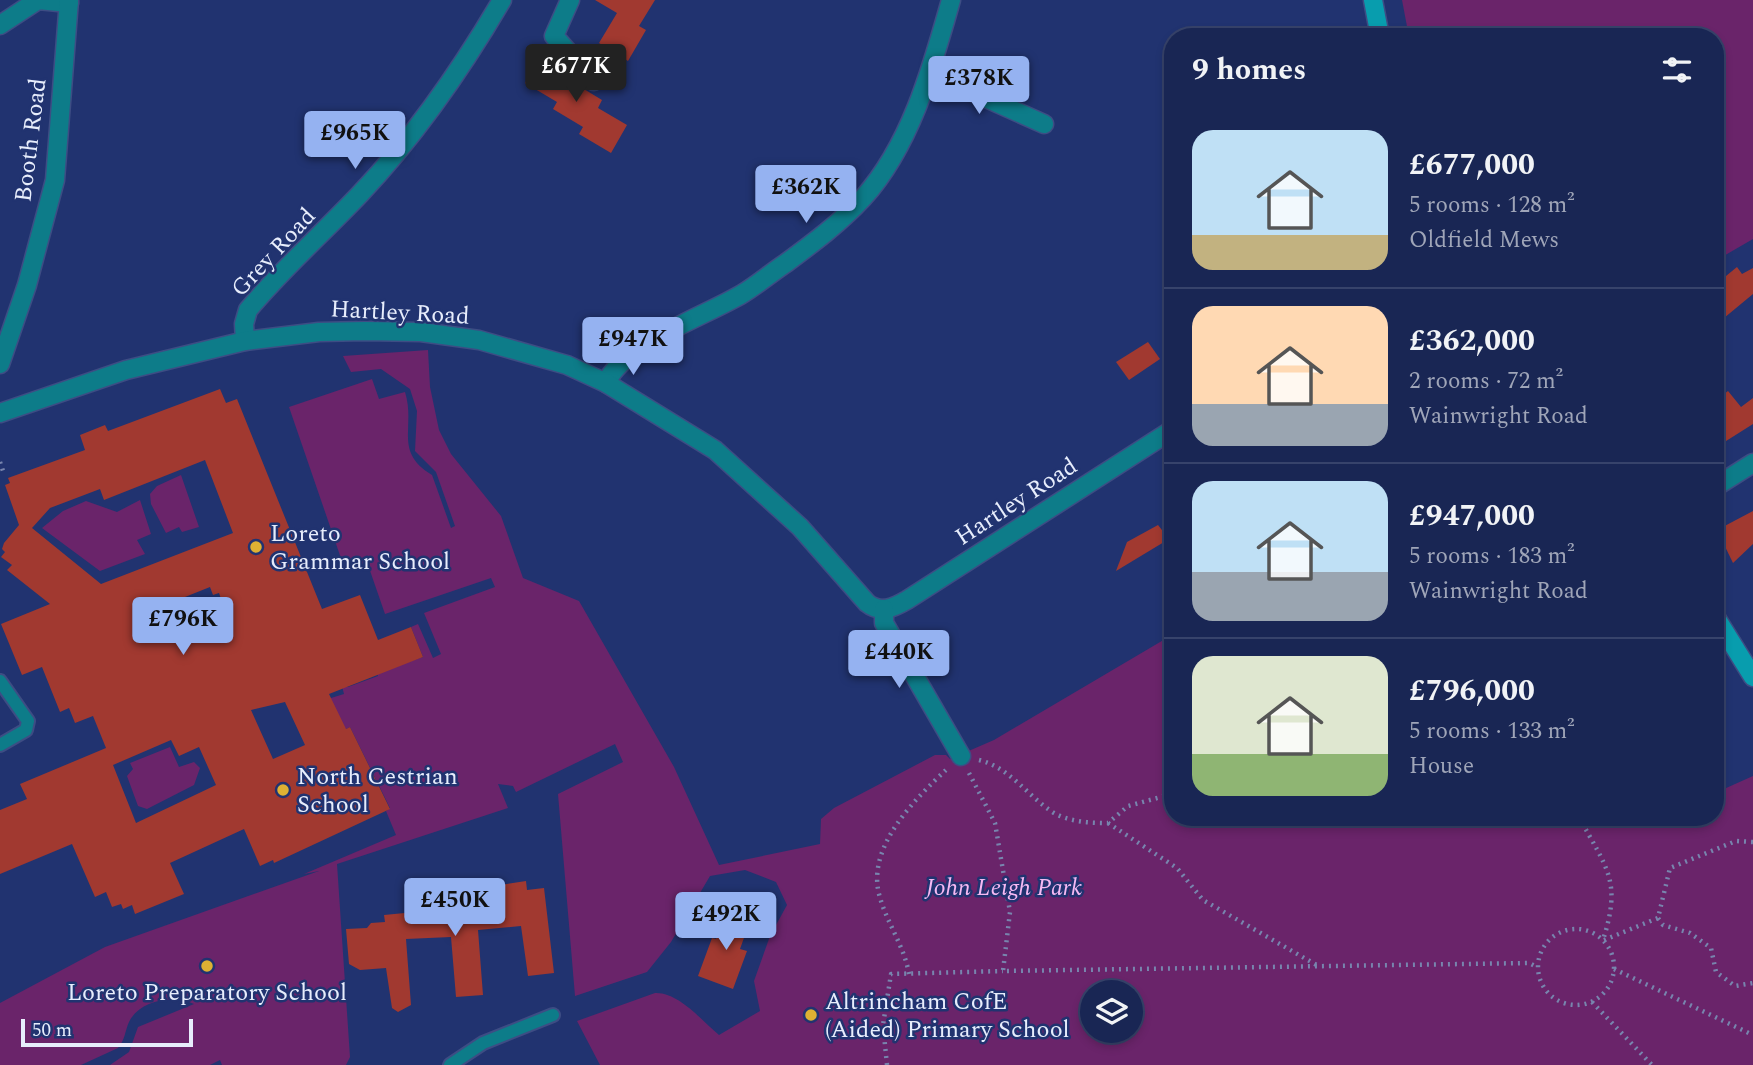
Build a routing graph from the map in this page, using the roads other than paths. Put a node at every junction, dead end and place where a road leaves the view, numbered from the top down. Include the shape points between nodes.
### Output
1 (502, 0) edge
2 (570, 0) edge
3 (951, 0) edge
4 (1373, 0) edge
5 (69, 2) edge
6 (0, 25) edge
7 (1378, 28) edge
8 (930, 73) junction
9 (594, 81) dead end
10 (1044, 124) dead end
11 (245, 341) junction
12 (0, 364) edge
13 (606, 383) junction
14 (0, 413) edge
15 (1164, 435) edge
16 (1753, 463) edge
17 (1724, 481) edge
18 (884, 609) junction
19 (1724, 631) edge
20 (1753, 677) edge
21 (0, 681) edge
22 (0, 745) edge
23 (961, 756) road end
24 (553, 1014) dead end
25 (450, 1065) edge

1 - 11 street, Grey Road via 425,119 248,310
2 - 9 street via 554,36
3 - 8 street
4 - 7 street
5 - 6 street via 38,0
5 - 12 street, Booth Road via 55,180
8 - 10 street
8 - 13 street via 894,150 864,196 825,234 745,293 640,349 618,364
11 - 13 street, Hartley Road via 319,332 421,332 528,352
11 - 14 street, Hartley Road via 126,370
13 - 18 street, Hartley Road via 715,450 800,527 867,603
15 - 18 street, Hartley Road via 907,600
16 - 17 street
18 - 23 street via 884,623
19 - 20 street
21 - 22 lane via 28,721 26,730
24 - 25 lane via 483,1043

